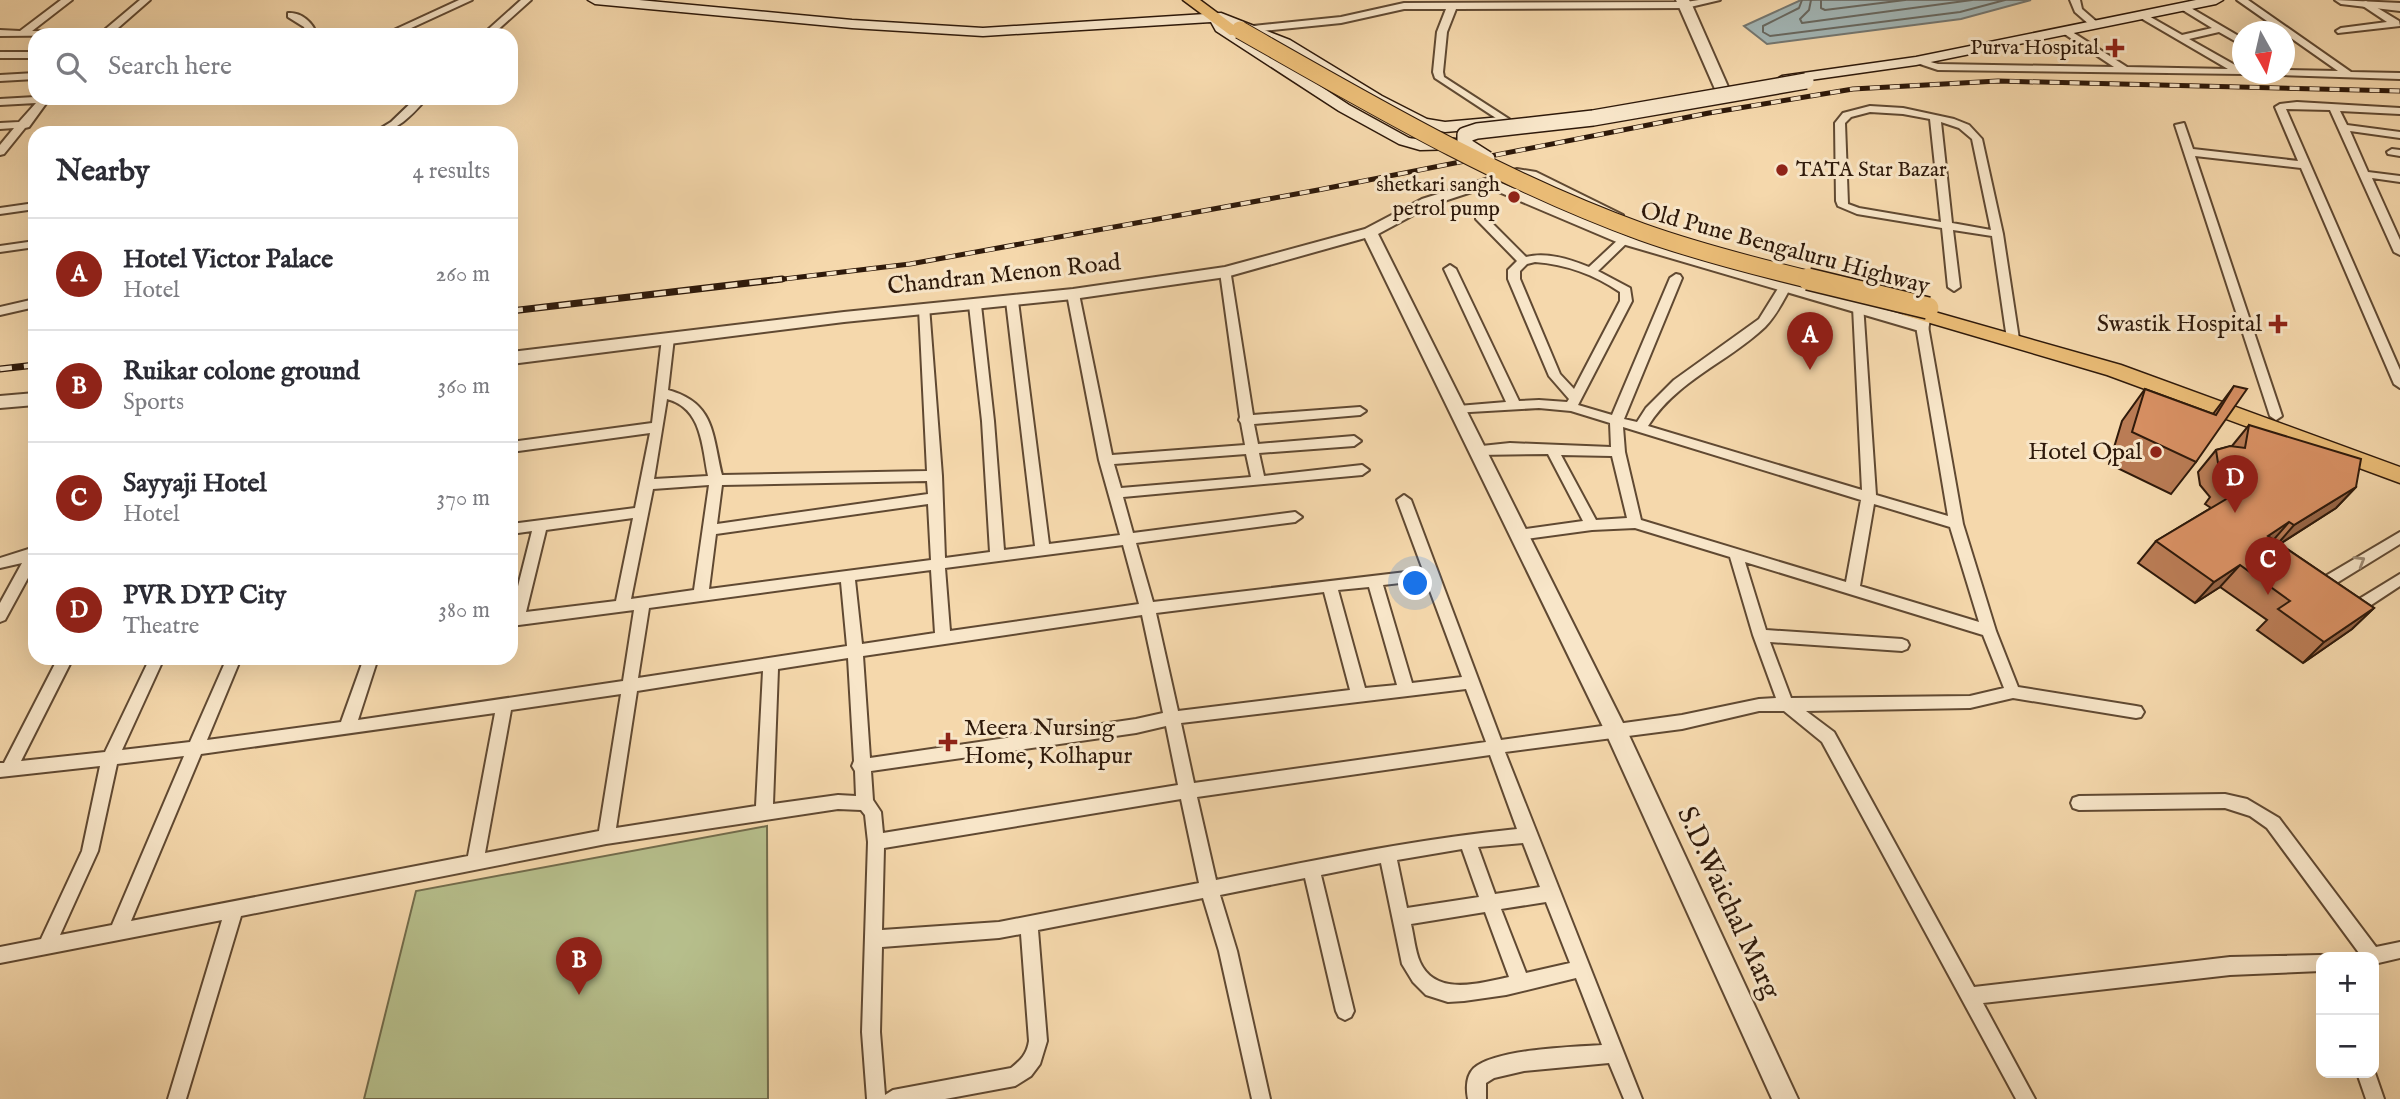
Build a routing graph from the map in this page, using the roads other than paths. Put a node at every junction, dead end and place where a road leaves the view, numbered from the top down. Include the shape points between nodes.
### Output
1 (67, 0) edge
2 (145, 0) edge
3 (467, 0) edge
4 (526, 0) edge
5 (594, 0) edge
6 (1190, 0) edge
7 (1201, 0) edge
8 (1715, 0) edge
9 (2075, 0) edge
10 (2216, 0) edge
11 (2242, 0) edge
12 (2341, 0) edge
13 (1684, 3) edge
14 (2186, 4) edge
15 (2366, 4) junction
16 (1452, 6) junction
17 (2400, 7) edge
18 (291, 15) dead end
19 (2144, 16) junction
20 (2100, 23) junction
21 (1230, 24) junction
22 (2398, 25) edge
23 (30, 28) edge
24 (112, 28) edge
25 (310, 28) edge
26 (404, 28) edge
27 (495, 28) edge
28 (28, 29) edge
29 (2220, 29) junction
30 (2066, 30) junction
31 (2341, 31) dead end
32 (0, 33) edge
33 (23, 33) junction
34 (28, 33) edge
35 (2232, 37) edge
36 (2181, 38) junction
37 (0, 55) edge
38 (28, 55) edge
39 (1916, 61) junction
40 (2232, 67) edge
41 (2127, 71) junction
42 (2232, 72) edge
43 (1836, 74) junction
44 (2295, 74) edge
45 (2349, 75) junction
46 (28, 76) edge
47 (2400, 76) edge
48 (0, 78) edge
49 (1722, 89) junction
50 (28, 100) edge
51 (0, 102) edge
52 (40, 105) edge
53 (415, 105) edge
54 (2334, 108) junction
55 (2400, 111) edge
56 (1934, 118) junction
57 (1499, 122) junction
58 (25, 125) junction
59 (2180, 125) dead end
60 (0, 126) edge
61 (391, 126) edge
62 (2342, 127) junction
63 (2400, 135) edge
64 (1, 151) edge
65 (2189, 152) junction
66 (2304, 165) junction
67 (1505, 173) junction
68 (2363, 174) junction
69 (2400, 179) edge
70 (1489, 183) junction
71 (28, 207) edge
72 (0, 211) edge
73 (1480, 217) dead end
74 (1949, 226) junction
75 (1370, 232) junction
76 (1997, 234) junction
77 (1624, 240) junction
78 (28, 246) edge
79 (1, 252) edge
80 (2400, 252) edge
81 (1523, 261) junction
82 (1450, 269) dead end
83 (1226, 272) junction
84 (1590, 272) junction
85 (1676, 278) dead end
86 (1786, 285) junction
87 (1954, 286) dead end
88 (1073, 294) junction
89 (1012, 301) junction
90 (28, 305) edge
91 (975, 305) junction
92 (1859, 307) junction
93 (925, 310) junction
94 (0, 311) edge
95 (1921, 315) junction
96 (2013, 334) junction
97 (668, 338) junction
98 (518, 357) edge
99 (2400, 384) edge
100 (662, 393) junction
101 (28, 400) edge
102 (0, 402) edge
103 (1573, 402) junction
104 (1514, 405) junction
105 (1458, 410) junction
106 (1360, 411) dead end
107 (2276, 416) junction
108 (1245, 420) junction
109 (1616, 422) junction
110 (658, 427) junction
111 (1640, 428) junction
112 (1353, 440) dead end
113 (518, 446) edge
114 (1251, 448) junction
115 (1478, 450) junction
116 (1552, 450) junction
117 (1618, 452) junction
118 (2400, 459) edge
119 (1106, 460) junction
120 (1362, 470) dead end
121 (2400, 475) edge
122 (935, 476) junction
123 (716, 480) junction
124 (1258, 481) junction
125 (648, 484) junction
126 (1116, 493) junction
127 (1869, 496) junction
128 (936, 498) junction
129 (1404, 500) dead end
130 (640, 512) junction
131 (1295, 517) dead end
132 (1635, 523) junction
133 (1956, 524) junction
134 (540, 525) junction
135 (1592, 525) junction
136 (518, 528) edge
137 (709, 530) junction
138 (1519, 535) junction
139 (1129, 537) junction
140 (2400, 537) edge
141 (1042, 548) junction
142 (1735, 552) junction
143 (997, 554) junction
144 (28, 556) edge
145 (0, 563) edge
146 (937, 564) junction
147 (28, 565) edge
148 (1431, 574) junction
149 (847, 576) junction
150 (2400, 579) edge
151 (1374, 580) junction
152 (1329, 584) junction
153 (1852, 589) junction
154 (701, 593) junction
155 (643, 601) junction
156 (623, 604) junction
157 (518, 605) edge
158 (1148, 610) junction
159 (0, 616) edge
160 (518, 618) edge
161 (1989, 631) junction
162 (1760, 635) junction
163 (943, 636) junction
164 (1902, 645) dead end
165 (855, 653) junction
166 (62, 665) edge
167 (154, 665) edge
168 (231, 665) edge
169 (368, 665) edge
170 (771, 665) junction
171 (1470, 682) junction
172 (628, 687) junction
173 (1406, 689) junction
174 (2013, 692) junction
175 (1359, 695) junction
176 (1785, 703) junction
177 (504, 706) junction
178 (2136, 712) dead end
179 (1172, 718) junction
180 (347, 728) junction
181 (1616, 731) junction
182 (197, 747) junction
183 (1495, 747) junction
184 (110, 758) junction
185 (860, 766) junction
186 (4, 770) edge
187 (1187, 791) junction
188 (865, 803) junction
189 (2079, 803) dead end
190 (764, 812) junction
191 (1528, 835) junction
192 (606, 837) junction
193 (1466, 841) junction
194 (876, 842) junction
195 (1388, 854) junction
196 (475, 862) junction
197 (1312, 871) junction
198 (1209, 888) junction
199 (1550, 893) junction
200 (1492, 902) junction
201 (234, 910) junction
202 (1403, 917) junction
203 (1029, 923) junction
204 (118, 931) junction
205 (875, 939) junction
206 (47, 945) junction
207 (2400, 950) edge
208 (2366, 952) edge
209 (0, 955) edge
210 (2379, 955) edge
211 (2316, 963) edge
212 (1580, 969) junction
213 (1520, 982) junction
214 (1969, 996) junction
215 (1345, 1011) dead end
216 (1613, 1054) junction
217 (2368, 1078) edge
218 (177, 1099) edge
219 (876, 1099) edge
220 (893, 1099) edge
221 (1261, 1099) edge
222 (1478, 1099) edge
223 (1633, 1099) edge
224 (1785, 1099) edge
225 (2026, 1099) edge
226 (2375, 1099) edge

1 - 23 street
2 - 24 street
3 - 26 street
4 - 27 street
5 - 21 main road via 983,32 1111,24
6 - 21 main road, Old Pune Bengaluru Highway
7 - 21 main road, Old Pune Bengaluru Highway
8 - 13 street
9 - 20 street via 2078,10
10 - 14 main road
11 - 45 street
12 - 15 street
13 - 16 street
13 - 49 street
14 - 19 main road
14 - 20 main road
14 - 29 street
15 - 17 street
15 - 22 street
16 - 21 street via 1396,7 1341,20
16 - 57 street via 1442,32 1440,78
18 - 25 street
19 - 20 main road
19 - 36 street
20 - 30 main road
21 - 57 main road via 1284,43 1423,123 1445,127
21 - 57 main road via 1222,28 1404,141 1457,145
21 - 67 main road, Old Pune Bengaluru Highway, bridge
21 - 95 main road, Old Pune Bengaluru Highway, bridge via 1394,127 1575,216 1694,256
22 - 31 street
28 - 33 street
29 - 35 street
29 - 36 street
30 - 39 main road
30 - 41 street
32 - 33 street
33 - 34 street
36 - 40 street
37 - 38 street
39 - 41 street via 1948,67
39 - 43 main road
41 - 42 street
43 - 49 main road
43 - 67 main road, bridge via 1593,118 1465,135 1465,145
44 - 45 street
45 - 47 street
46 - 48 street
49 - 57 main road
50 - 51 street
52 - 58 street
53 - 61 street
54 - 55 street
54 - 62 street
54 - 66 street via 2280,107
56 - 74 street
56 - 74 street via 1872,109 1847,115 1840,123 1841,201 1848,209
56 - 76 street via 1962,125 1977,139
58 - 60 street
58 - 64 street
59 - 65 street
62 - 63 street
62 - 68 street
65 - 66 street
65 - 107 street
66 - 99 street
67 - 95 main road, Old Pune Bengaluru Highway, bridge via 1595,213 1700,251
68 - 69 street
68 - 80 street
70 - 75 street, Chandran Menon Road via 1427,202
70 - 77 street
70 - 95 street, Chandran Menon Road via 1526,173 1617,216 1698,244 1879,290
71 - 72 street
73 - 81 street
74 - 76 street
74 - 87 street
75 - 83 street, Chandran Menon Road
75 - 105 street, S.D.Waichal Marg
76 - 96 street
77 - 84 street
77 - 86 street
78 - 79 street
81 - 84 street via 1550,258
81 - 103 street via 1514,270 1514,279 1555,376
82 - 104 street
83 - 88 street, Chandran Menon Road
83 - 108 street
84 - 103 street via 1628,295
85 - 109 street
86 - 92 street
86 - 111 street via 1760,326 1682,378 1648,413
88 - 89 street, Chandran Menon Road
88 - 119 street
89 - 91 street, Chandran Menon Road
89 - 141 street
90 - 94 street
91 - 93 street, Chandran Menon Road
91 - 143 street
92 - 95 street
92 - 127 street
93 - 97 street, Chandran Menon Road
93 - 122 street
95 - 96 main road, Old Pune Bengaluru Highway
95 - 133 street
96 - 107 main road, Old Pune Bengaluru Highway via 2048,338
96 - 121 main road, Old Pune Bengaluru Highway
97 - 98 street, Chandran Menon Road
97 - 100 street
100 - 110 street
100 - 123 street via 681,398 702,419
101 - 102 street
103 - 104 street
103 - 109 street
104 - 105 street
105 - 115 street, S.D.Waichal Marg
106 - 108 street
107 - 118 main road, Old Pune Bengaluru Highway
108 - 114 street
109 - 111 street
109 - 117 street
110 - 113 street
110 - 125 street
111 - 127 street
112 - 114 street
114 - 119 street
114 - 124 street
115 - 116 street
115 - 138 street, S.D.Waichal Marg
116 - 117 street
116 - 135 street
117 - 132 street
119 - 126 street
120 - 124 street
122 - 123 street
122 - 128 street
123 - 125 street
123 - 137 street
124 - 126 street
125 - 130 street
126 - 139 street
127 - 133 street
127 - 153 street
128 - 137 street
128 - 146 street
129 - 148 street
130 - 134 street
130 - 156 street
131 - 139 street
132 - 135 street
132 - 142 street
133 - 161 street
134 - 136 street
134 - 157 street
135 - 138 street
137 - 154 street
138 - 181 street, S.D.Waichal Marg
139 - 141 street
139 - 158 street
150 -> 140 street via 2351,611 2316,587
141 - 143 street
142 - 153 street
142 - 162 street
143 - 146 street
144 - 145 street
146 - 149 street
146 - 163 street
147 - 159 street
148 - 151 street
148 - 171 street
149 - 154 street
149 - 165 street
151 - 152 street
151 - 173 street
152 - 158 street
152 - 175 street
153 - 161 street
154 - 155 street
155 - 156 street
155 - 172 street
156 - 160 street
158 - 163 street
158 - 179 street
161 - 174 street
162 - 164 street
162 - 176 street
163 - 165 street
165 - 170 street
165 - 185 street
166 - 186 street
167 - 184 street
168 - 182 street
169 - 180 street
170 - 172 street
170 - 190 street
171 - 173 street
171 - 183 street
172 - 177 street
172 - 192 street
173 - 175 street
174 - 176 street via 1970,702
174 - 178 street
175 - 179 street
176 - 181 street
176 - 214 street via 1828,737
177 - 180 street
177 - 196 street
179 - 185 street
179 - 187 street
180 - 182 street
181 - 183 street
181 - 224 street, S.D.Waichal Marg
182 - 184 street
182 - 204 street
183 - 187 street
183 - 191 street
184 - 186 street
184 - 206 street via 90,851
185 - 188 street
187 - 194 street
187 - 198 street
188 - 190 street
188 - 194 street via 873,812
189 - 208 street via 2225,802 2256,811 2285,838
190 - 192 street
191 - 193 street
191 - 199 street
192 - 196 street
193 - 195 street
193 - 200 street
194 - 205 street
195 - 197 street
195 - 202 street
196 - 201 street
197 - 198 street
197 - 215 street
198 - 203 street
198 - 221 street
199 - 200 street
199 - 212 street
200 - 202 street
200 - 213 street
201 - 204 street
201 - 218 street
202 - 213 street via 1411,964 1438,992 1464,993
203 - 205 street via 999,930
203 - 220 street via 1038,1041 1029,1066 1014,1077
204 - 206 street
205 - 219 street via 871,1032
206 - 209 street
207 - 210 street
211 - 214 street via 2230,967
212 - 213 street
212 - 216 street
214 - 225 street
216 - 222 street via 1502,1066 1483,1073 1475,1085
216 - 223 street
217 - 226 street

